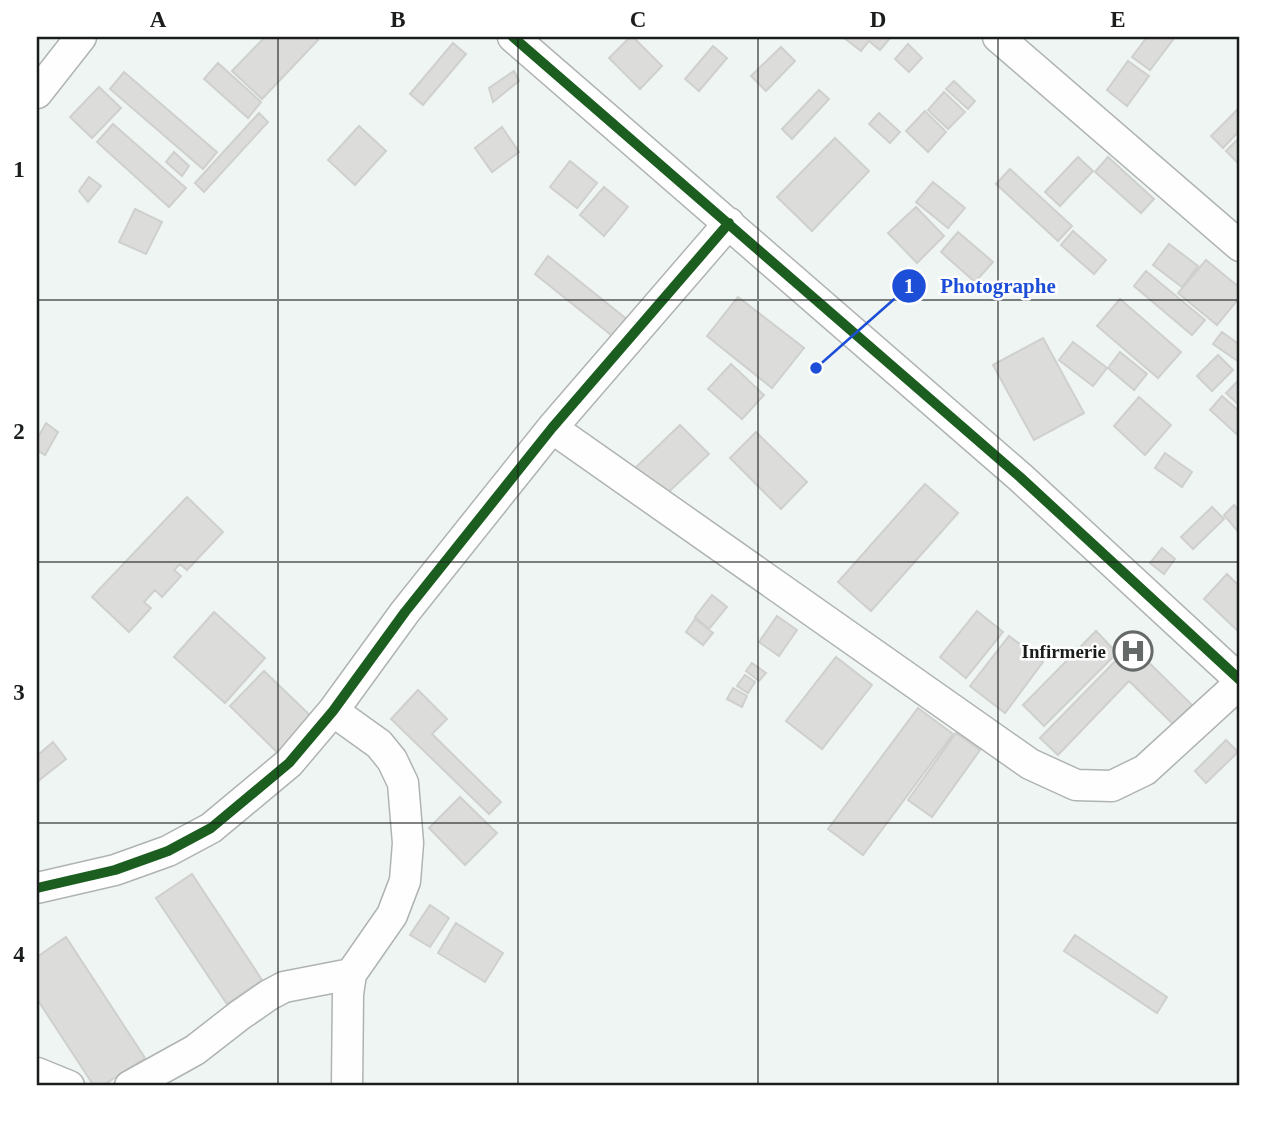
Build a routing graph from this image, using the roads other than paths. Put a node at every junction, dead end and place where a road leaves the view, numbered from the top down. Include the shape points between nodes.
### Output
1 (82, 37) edge
2 (998, 37) edge
3 (522, 39) edge
4 (37, 93) edge
5 (729, 223) junction
6 (1240, 246) edge
7 (552, 428) junction
8 (1238, 674) edge
9 (333, 711) junction
10 (37, 888) edge
11 (351, 974) junction
12 (37, 1073) edge
13 (69, 1086) edge
14 (130, 1086) edge
15 (347, 1086) edge

1 - 4 street
2 - 6 street
3 - 5 street
5 - 7 street
5 - 8 street
7 - 8 street via 1030,764 1076,786 1112,786 1144,770
7 - 9 street
9 - 10 street via 289,763 211,828 168,851 115,870
9 - 11 street via 379,744 392,760 403,783 408,843 405,881 391,915
11 - 14 street via 284,987 195,1050
11 - 15 street
12 - 13 street

